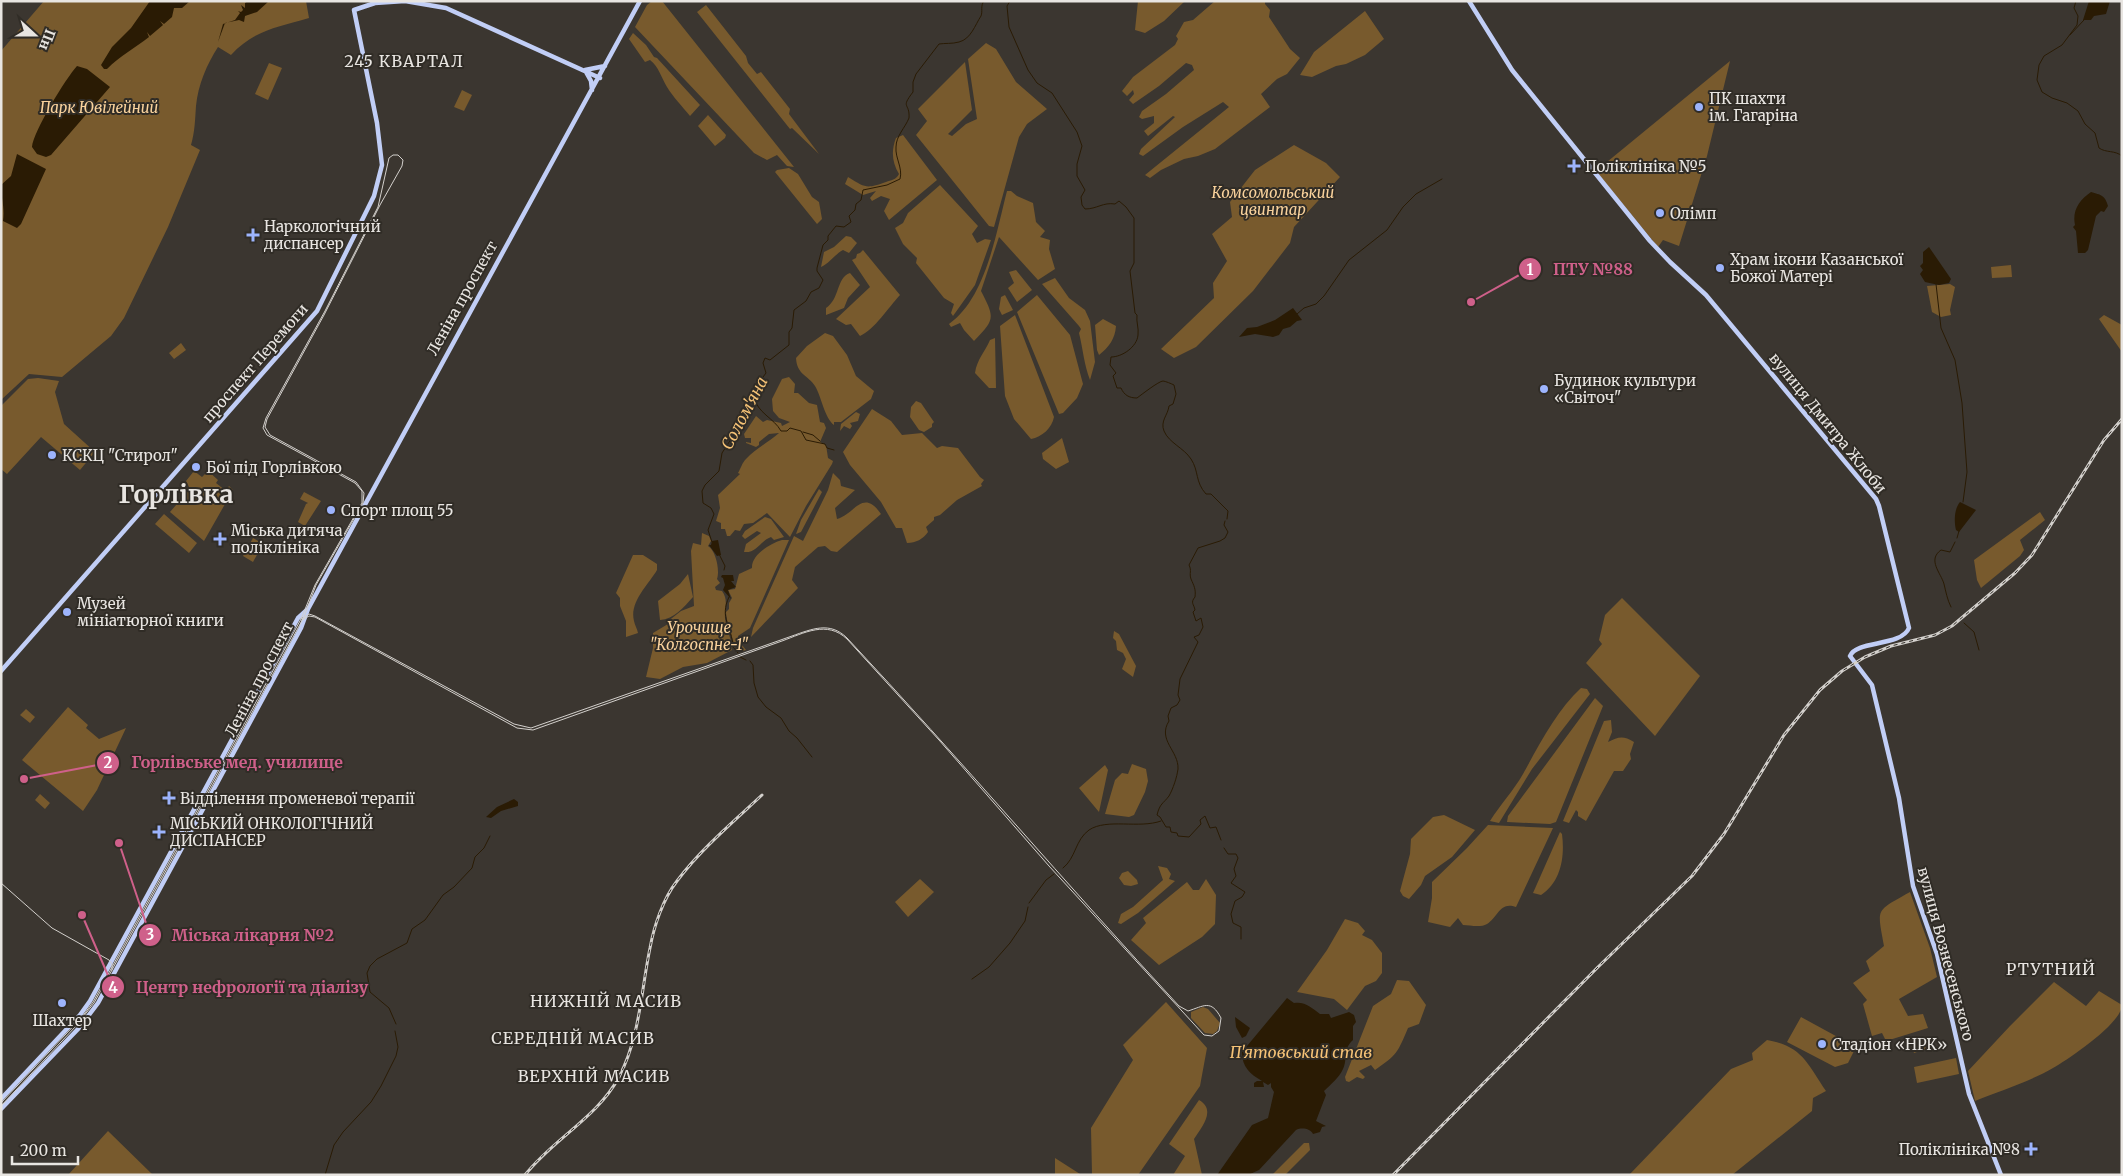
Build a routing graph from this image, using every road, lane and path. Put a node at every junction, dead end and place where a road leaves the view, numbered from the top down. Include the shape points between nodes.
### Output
1 (640, 1) edge
2 (1469, 1) edge
3 (606, 66) junction
4 (585, 70) junction
5 (600, 78) junction
6 (592, 92) junction
7 (308, 609) junction
8 (1850, 654) joint
9 (1, 671) edge
10 (198, 802) junction
11 (205, 806) junction
12 (1, 1099) edge
13 (1, 1109) edge
14 (2001, 1175) edge

1 - 3 main road, Леніна проспект
2 - 8 main road, вулиця Дмитра Жлоби via 1512,70 1650,241 1706,294 1876,499 1909,626 1904,635
3 - 4 main road
3 - 5 main road, Леніна проспект
4 - 5 main road
4 - 6 main road
4 - 9 main road, проспект Перемоги via 446,8 405,1 354,10 378,130 381,172 372,201 317,312
5 - 6 main road, Леніна проспект
6 - 7 main road, Леніна проспект
7 - 10 main road, Леніна проспект via 298,618
7 - 11 main road, Леніна проспект
8 - 14 main road, вулиця Вознесенського via 1872,685 1899,798 1913,886 1937,954 1970,1100
10 - 11 main road
10 - 12 main road, Леніна проспект via 87,1006
11 - 13 main road, Леніна проспект via 95,1009

